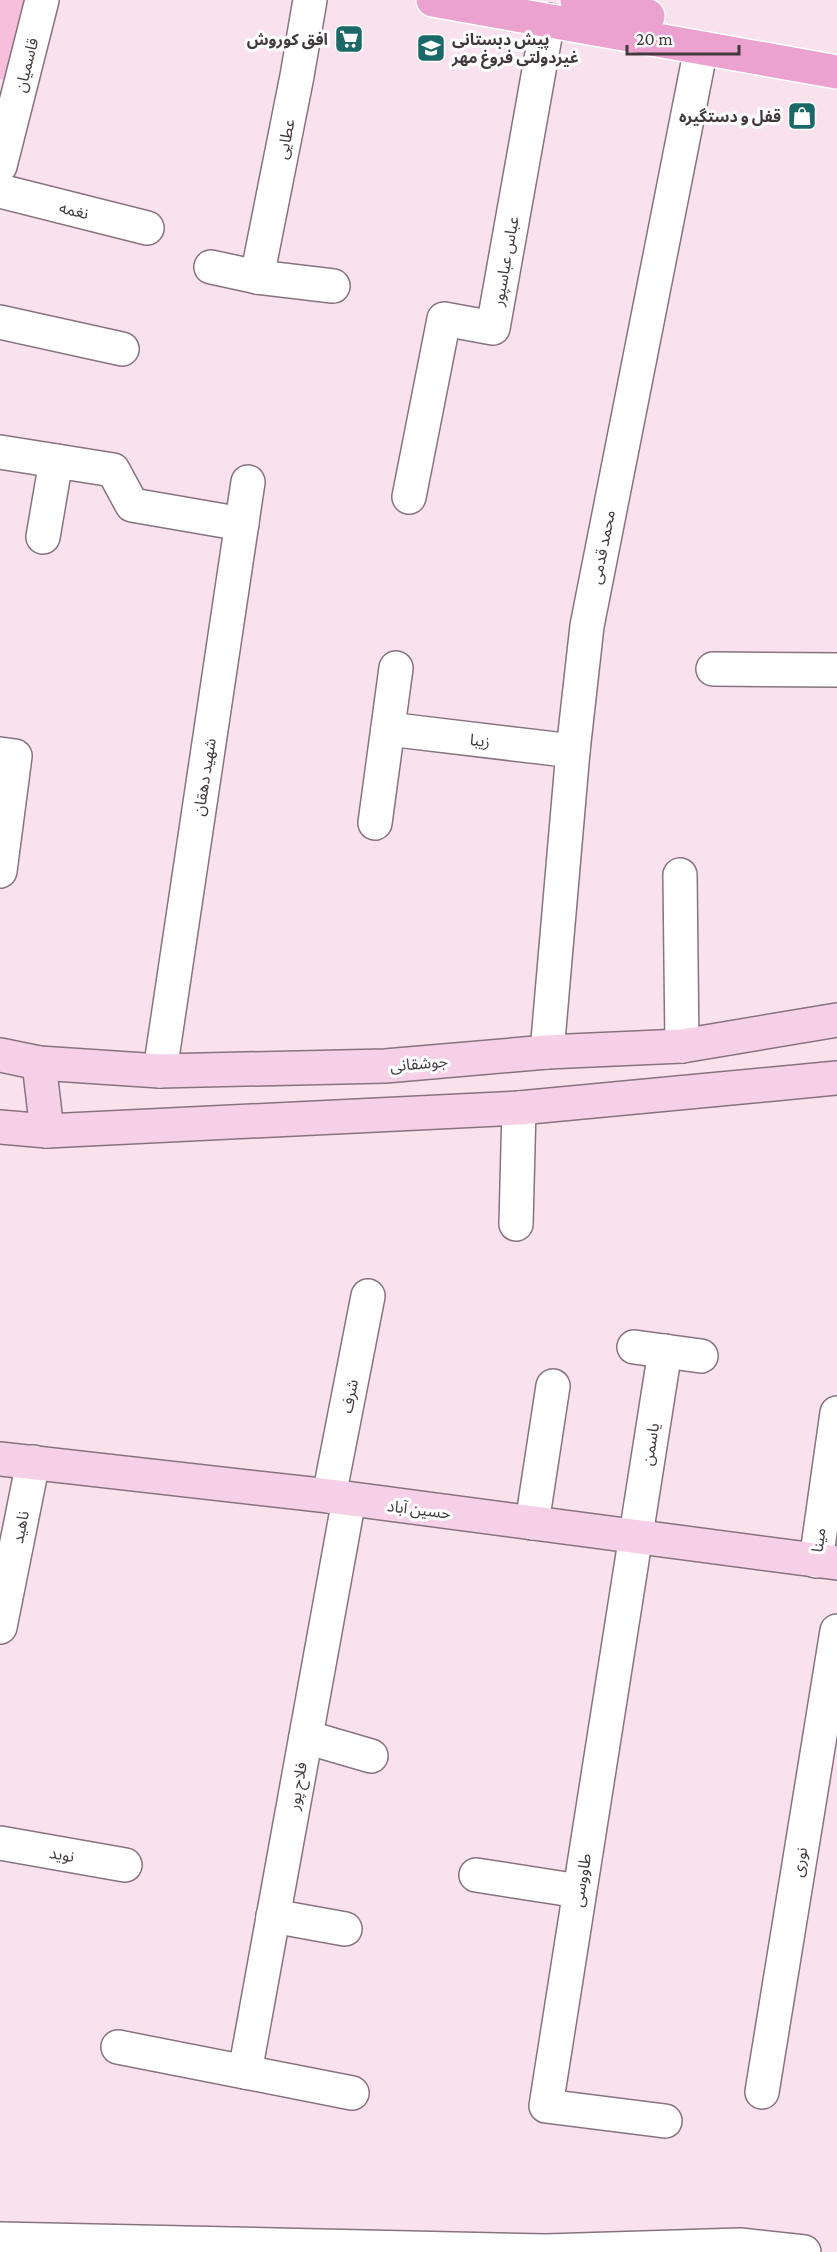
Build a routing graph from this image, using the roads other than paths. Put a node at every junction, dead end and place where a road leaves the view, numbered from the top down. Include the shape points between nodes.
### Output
1 (42, 0) edge
2 (310, 0) edge
3 (433, 0) edge
4 (577, 0) edge
5 (548, 20) junction
6 (701, 48) junction
7 (837, 59) edge
8 (837, 72) edge
9 (0, 166) edge
10 (0, 191) edge
11 (147, 228) dead end
12 (211, 267) dead end
13 (257, 277) junction
14 (333, 286) dead end
15 (0, 322) edge
16 (123, 349) dead end
17 (0, 452) edge
18 (56, 461) junction
19 (248, 482) dead end
20 (409, 497) dead end
21 (242, 524) junction
22 (43, 537) dead end
23 (396, 668) dead end
24 (713, 669) dead end
25 (837, 670) edge
26 (388, 729) junction
27 (573, 751) junction
28 (0, 754) edge
29 (375, 823) dead end
30 (0, 871) edge
31 (680, 875) dead end
32 (837, 1020) edge
33 (682, 1046) junction
34 (547, 1052) junction
35 (0, 1055) edge
36 (39, 1063) junction
37 (385, 1066) junction
38 (160, 1071) junction
39 (837, 1078) edge
40 (519, 1108) junction
41 (387, 1113) junction
42 (0, 1127) edge
43 (47, 1131) junction
44 (516, 1224) dead end
45 (368, 1296) dead end
46 (701, 1356) dead end
47 (554, 1386) dead end
48 (837, 1413) edge
49 (0, 1459) edge
50 (33, 1462) junction
51 (339, 1497) junction
52 (532, 1523) junction
53 (635, 1537) junction
54 (826, 1562) edge
55 (0, 1627) edge
56 (837, 1631) edge
57 (306, 1737) junction
58 (371, 1756) dead end
59 (0, 1843) edge
60 (125, 1865) dead end
61 (476, 1875) dead end
62 (579, 1891) junction
63 (273, 1916) junction
64 (345, 1929) dead end
65 (118, 2047) dead end
66 (245, 2072) junction
67 (352, 2092) dead end
68 (762, 2092) dead end
69 (664, 2121) dead end
70 (1, 2244) edge
71 (396, 2250) edge
72 (804, 2252) edge

1 - 9 street, قاسمیان
2 - 13 street, عطایی
3 - 5 main road
4 - 7 main road
5 - 6 main road
5 - 20 street, عباس عباسپور via 493,328 444,319
6 - 8 main road
6 - 27 street, محمد قدمی via 587,626
10 - 11 street, نغمه
12 - 13 street
13 - 14 street
15 - 16 street
17 - 18 street
18 - 21 street via 113,470 132,505
18 - 22 street
19 - 21 street, شهید دهقان
21 - 38 street, شهید دهقان
23 - 26 street
24 - 25 street
26 - 27 street, زیبا
26 - 29 street
27 - 34 street, محمد قدمی
28 - 30 street via 15,756
31 - 33 street
32 - 33 street, جوشقانی
33 - 34 street, جوشقانی
34 - 37 street, جوشقانی
35 - 36 street, جوشقانی
36 - 38 street, جوشقانی
36 - 43 street
37 - 38 street, جوشقانی
37 - 41 street
39 - 40 street
40 - 41 street
40 - 44 street
41 - 43 street
42 - 43 street
45 - 51 street, شرف
46 - 53 street, یاسمن via 649,1349
47 - 52 street
48 - 54 street, مینا
49 - 50 street, حسین آباد
50 - 51 street, حسین آباد
50 - 55 street, ناهید
51 - 52 street, حسین آباد
51 - 57 street, فلاح پور
52 - 53 street, حسین آباد
53 - 54 street, حسین آباد
53 - 62 street, طاووسی
56 - 68 street, نوری
57 - 58 street
57 - 63 street, فلاح پور
59 - 60 street, نوید
61 - 62 street
62 - 69 street, طاووسی via 546,2106
63 - 64 street
63 - 66 street, فلاح پور
65 - 66 street
66 - 67 street
70 - 71 street
71 - 72 street via 546,2251 740,2245

